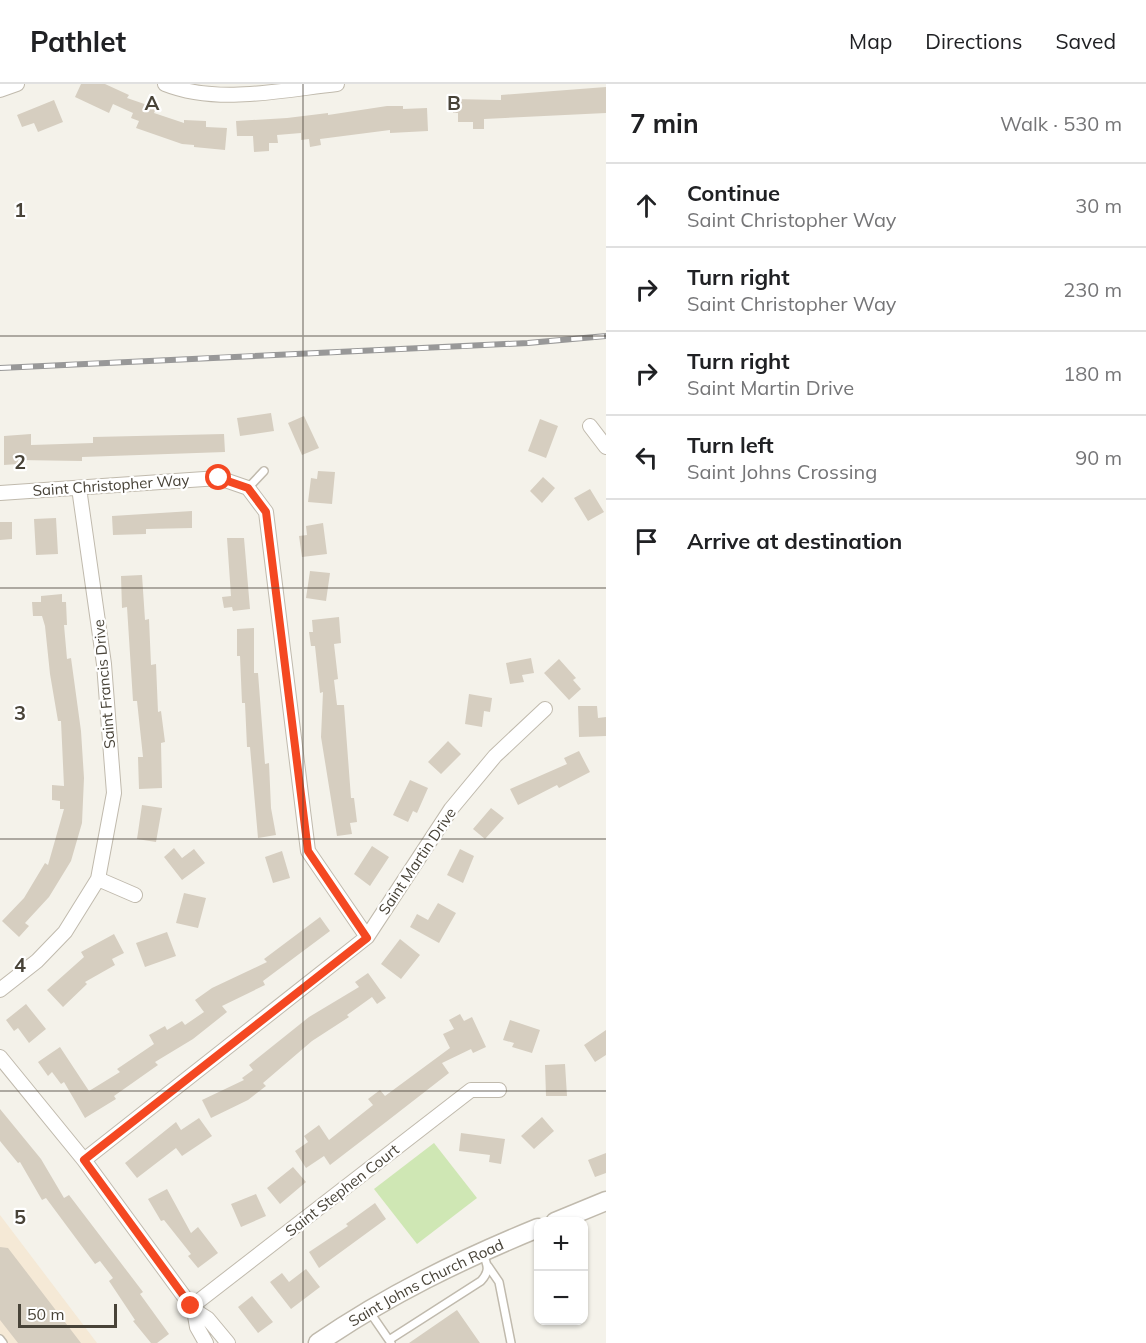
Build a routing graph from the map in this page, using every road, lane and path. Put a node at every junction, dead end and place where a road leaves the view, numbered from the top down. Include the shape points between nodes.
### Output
1 (17, 84) edge
2 (165, 84) edge
3 (337, 84) edge
4 (0, 90) edge
5 (590, 426) dead end
6 (606, 447) edge
7 (264, 471) dead end
8 (79, 488) junction
9 (248, 488) junction
10 (0, 493) edge
11 (545, 709) dead end
12 (98, 879) junction
13 (135, 895) dead end
14 (367, 938) junction
15 (0, 990) edge
16 (0, 1057) edge
17 (499, 1090) dead end
18 (84, 1160) junction
19 (606, 1201) edge
20 (565, 1217) edge
21 (534, 1230) edge
22 (485, 1259) junction
23 (193, 1308) junction
24 (368, 1309) junction
25 (0, 1339) edge
26 (390, 1341) edge
27 (3, 1343) edge
28 (206, 1343) edge
29 (228, 1343) edge
30 (318, 1343) edge
31 (511, 1343) edge

1 - 4 street
2 - 3 street via 215,94
5 - 6 street
7 - 9 lane
8 - 9 street, Saint Christopher Way via 219,478
8 - 10 street, Saint Christopher Way
8 - 12 street, Saint Francis Drive via 104,663 114,794
9 - 14 street via 266,512 308,851
11 - 14 street, Saint Martin Drive via 495,756 451,809
12 - 13 street
12 - 15 street, Saint Francis Drive via 64,932 38,961
14 - 18 street, Saint Martin Drive
16 - 18 street
17 - 23 street, Saint Stephen Court via 471,1090
18 - 23 street
19 - 20 street
21 - 22 street, Saint Johns Church Road
22 - 24 street, Saint Johns Church Road via 421,1279
22 - 26 lane via 487,1274 481,1281
22 - 31 lane via 499,1282
23 - 28 street
23 - 29 street
24 - 26 lane
24 - 30 street, Saint Johns Church Road
25 - 27 lane

